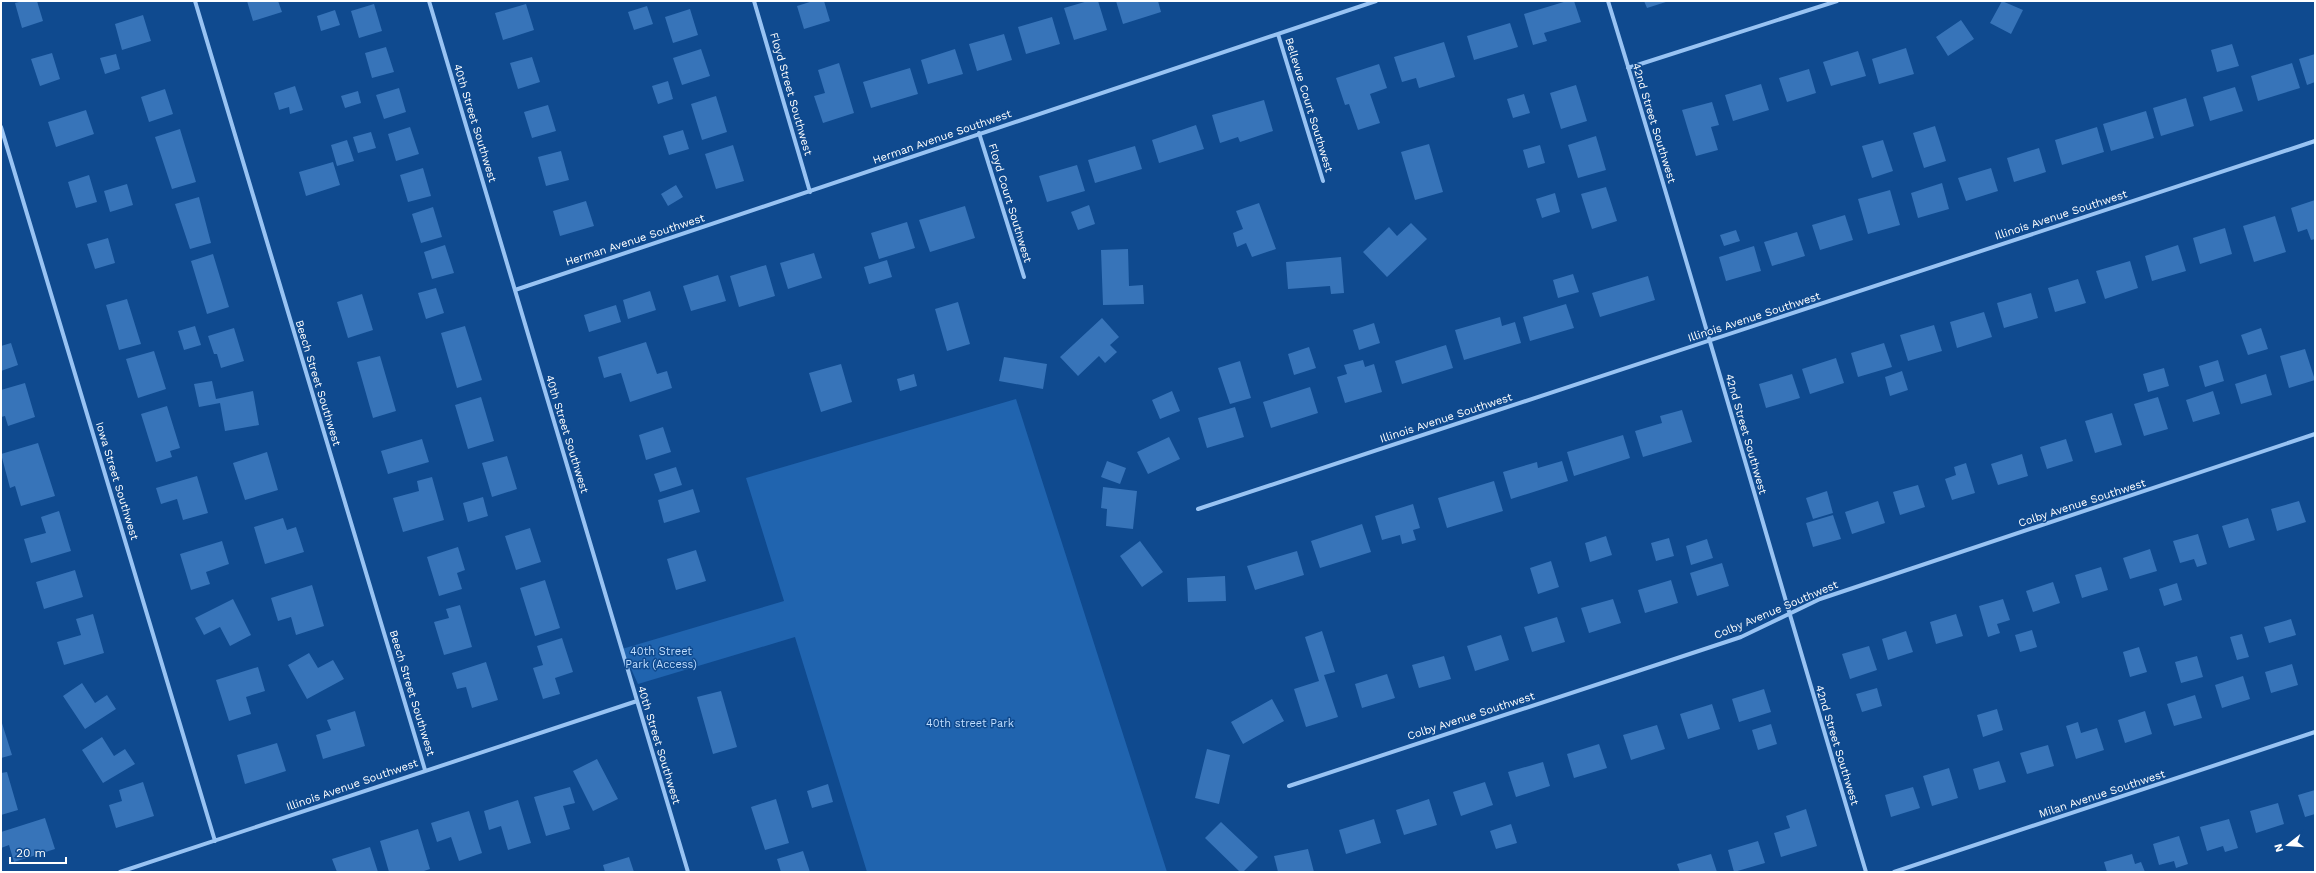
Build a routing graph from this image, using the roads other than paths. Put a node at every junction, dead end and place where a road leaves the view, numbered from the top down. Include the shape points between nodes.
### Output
1 (195, 1) edge
2 (429, 1) edge
3 (754, 1) edge
4 (1376, 1) edge
5 (1608, 1) edge
6 (1837, 1) edge
7 (1360, 3) edge
8 (1278, 34) junction
9 (1628, 68) junction
10 (1, 127) edge
11 (979, 133) junction
12 (2315, 141) edge
13 (1323, 181) dead end
14 (810, 192) junction
15 (1024, 278) dead end
16 (515, 290) junction
17 (1710, 340) junction
18 (2315, 434) edge
19 (1198, 509) dead end
20 (1789, 614) junction
21 (637, 701) junction
22 (2315, 732) edge
23 (425, 770) junction
24 (1289, 786) dead end
25 (215, 841) junction
26 (120, 872) edge
27 (688, 872) edge
28 (1866, 872) edge
29 (1894, 872) edge

1 - 23 street, Beech Street Southwest
2 - 16 street, 40th Street Southwest
3 - 14 street, Floyd Street Southwest
4 - 7 street, Herman Avenue Southwest
5 - 9 street, 42nd Street Southwest
6 - 9 street
7 - 8 street, Herman Avenue Southwest
8 - 11 street, Herman Avenue Southwest
8 - 13 street, Bellevue Court Southwest
9 - 17 street, 42nd Street Southwest
10 - 25 street, Iowa Street Southwest
11 - 14 street, Herman Avenue Southwest
11 - 15 street, Floyd Court Southwest
12 - 17 street, Illinois Avenue Southwest
14 - 16 street, Herman Avenue Southwest
16 - 21 street, 40th Street Southwest
17 - 19 street, Illinois Avenue Southwest
17 - 20 street, 42nd Street Southwest
18 - 20 street, Colby Avenue Southwest via 1820,599
20 - 24 street, Colby Avenue Southwest via 1741,637
20 - 28 street, 42nd Street Southwest
21 - 23 street, Illinois Avenue Southwest
21 - 27 street, 40th Street Southwest
22 - 29 street, Milan Avenue Southwest
23 - 25 street, Illinois Avenue Southwest
25 - 26 street, Illinois Avenue Southwest

